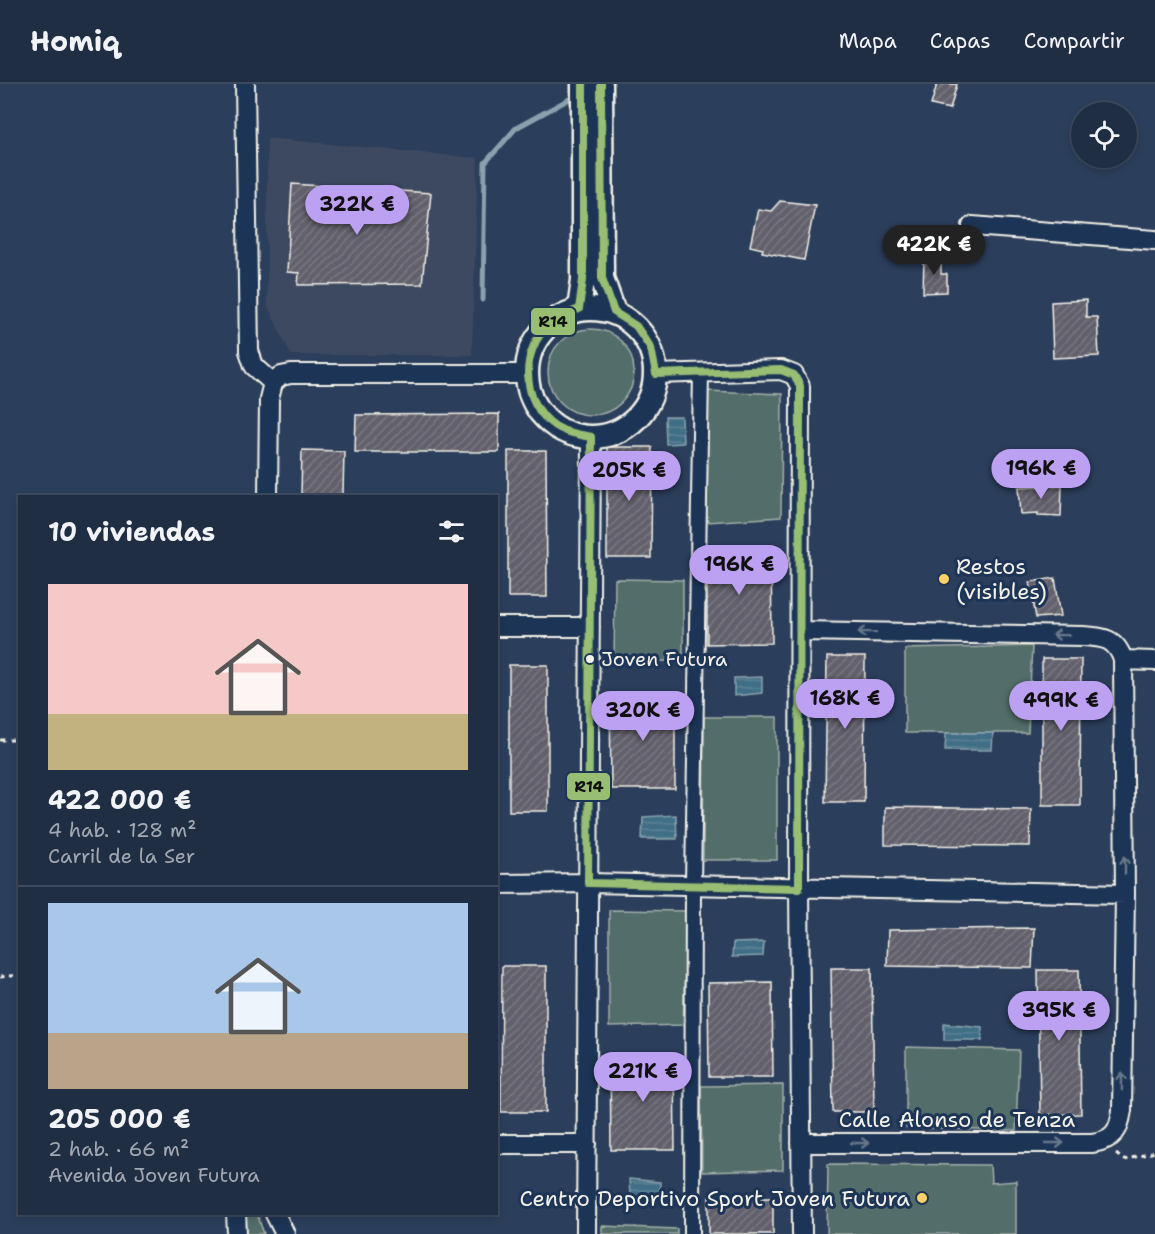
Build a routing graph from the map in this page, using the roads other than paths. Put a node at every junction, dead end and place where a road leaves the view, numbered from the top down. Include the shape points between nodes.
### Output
1 (245, 84) edge
2 (583, 84) edge
3 (601, 84) edge
4 (972, 226) dead end
5 (1155, 240) edge
6 (579, 309) junction
7 (614, 312) junction
8 (701, 371) junction
9 (527, 374) junction
10 (656, 374) junction
11 (273, 383) junction
12 (591, 437) junction
13 (268, 495) edge
14 (498, 627) edge
15 (590, 627) junction
16 (801, 631) junction
17 (1120, 653) junction
18 (1155, 661) edge
19 (588, 883) junction
20 (498, 884) edge
21 (693, 885) junction
22 (799, 888) junction
23 (1125, 894) junction
24 (801, 1143) junction
25 (498, 1144) edge
26 (587, 1144) junction
27 (237, 1215) edge
28 (276, 1215) edge
29 (237, 1234) edge
30 (285, 1234) edge
31 (586, 1234) edge
32 (692, 1234) edge
33 (802, 1234) edge

1 - 11 street via 249,351 254,366
2 - 6 street via 583,280
3 - 7 street via 602,278
4 - 5 street
6 - 7 street
6 - 9 street via 545,327 531,349
7 - 10 street via 636,326 651,348
8 - 10 street
8 - 16 street via 781,370 798,380
8 - 21 street
9 - 11 street via 291,374
9 - 12 street via 530,393 539,411 553,425 571,434
10 - 12 street via 651,398 636,419 615,433
11 - 13 street via 269,399
12 - 15 street
14 - 15 street
15 - 19 street
17 -> 16 street via 1109,640 1083,636
16 - 22 street
17 - 18 street
23 -> 17 street
19 - 20 street
19 - 21 street
19 - 26 street
21 - 22 street
21 - 32 street
22 - 23 street
22 - 24 street
24 -> 23 street, Calle Alonso de Tenza via 1092,1143 1109,1138 1119,1124 1122,1110
24 - 33 street
25 - 26 street
26 - 31 street
27 - 29 street
28 - 30 street

